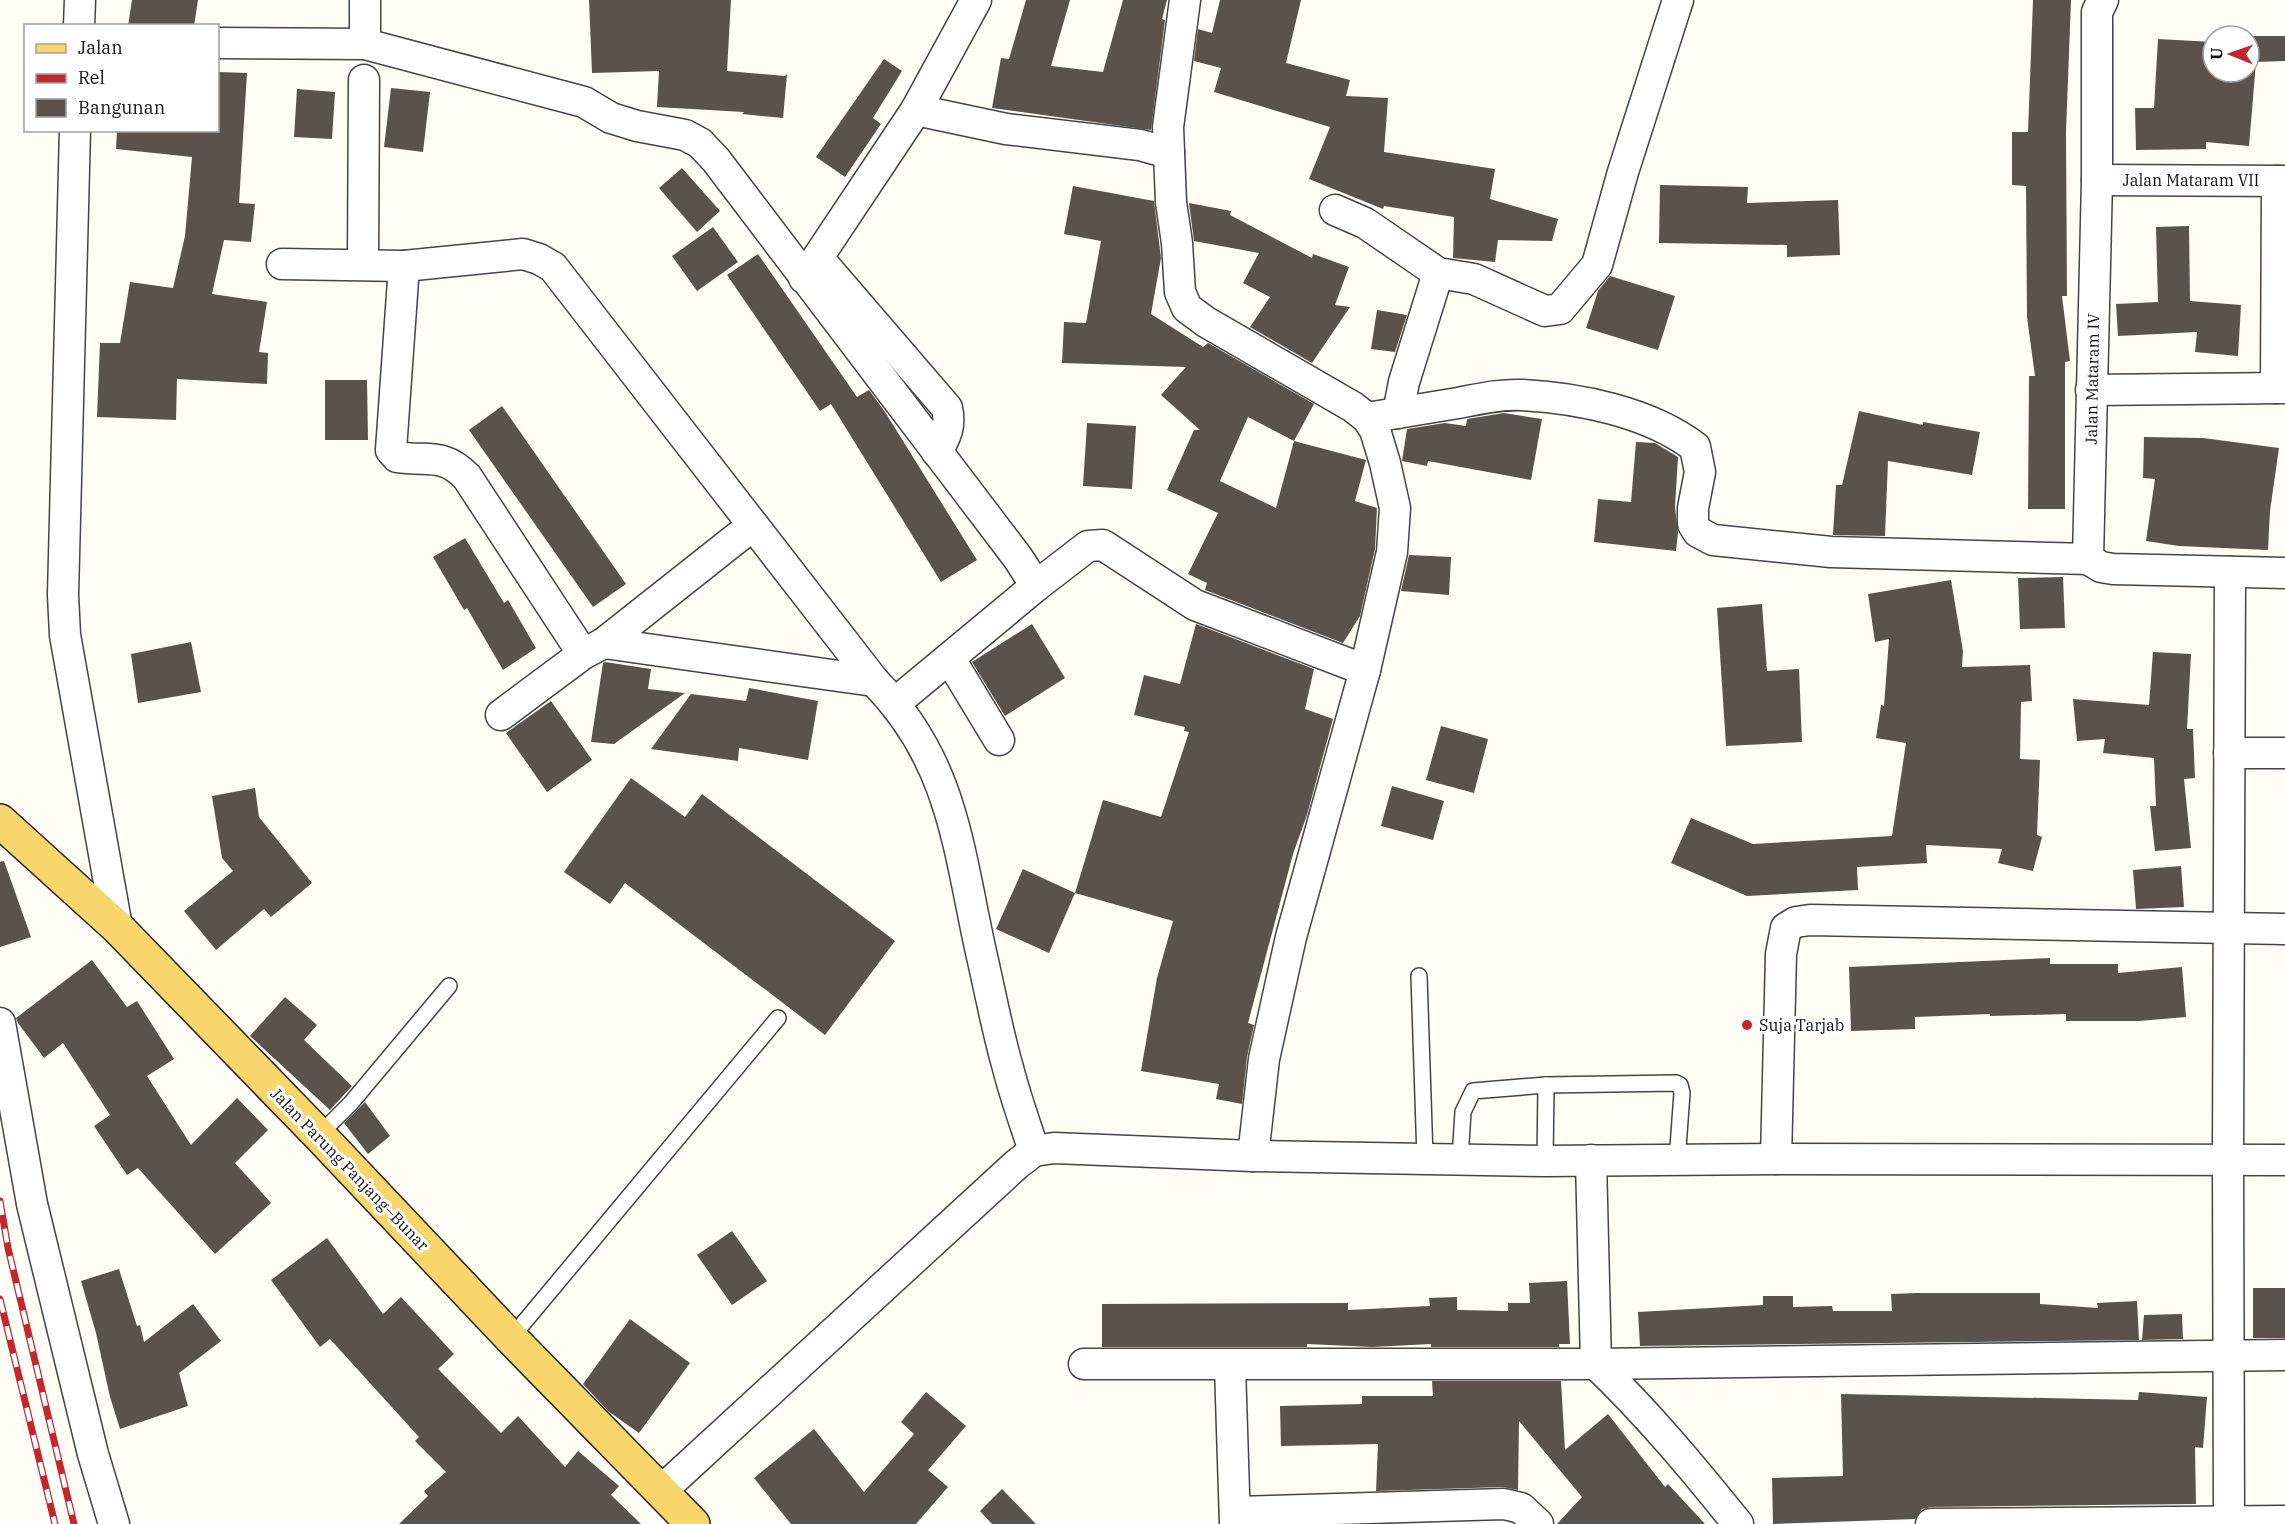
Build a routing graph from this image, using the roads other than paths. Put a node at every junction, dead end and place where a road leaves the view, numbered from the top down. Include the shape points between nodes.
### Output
1 (80, 0) edge
2 (365, 0) edge
3 (976, 0) edge
4 (1185, 0) edge
5 (1678, 0) edge
6 (2103, 0) edge
7 (79, 24) edge
8 (219, 43) edge
9 (365, 44) junction
10 (364, 80) dead end
11 (916, 110) junction
12 (75, 132) edge
13 (1169, 153) junction
14 (2097, 180) junction
15 (2281, 181) edge
16 (1335, 210) dead end
17 (282, 264) dead end
18 (363, 264) junction
19 (404, 266) junction
20 (811, 268) junction
21 (1438, 273) junction
22 (2280, 388) edge
23 (2091, 390) junction
24 (1398, 412) junction
25 (1367, 418) junction
26 (752, 526) junction
27 (2088, 559) junction
28 (2230, 572) junction
29 (2285, 573) edge
30 (1036, 586) junction
31 (593, 649) junction
32 (950, 659) junction
33 (1365, 670) junction
34 (874, 681) junction
35 (896, 703) junction
36 (501, 715) dead end
37 (999, 740) dead end
38 (2229, 753) junction
39 (2285, 753) edge
40 (2, 832) edge
41 (117, 927) junction
42 (2229, 927) junction
43 (2285, 928) edge
44 (1419, 976) dead end
45 (449, 986) dead end
46 (778, 1018) dead end
47 (0, 1023) edge
48 (1546, 1085) junction
49 (319, 1135) junction
50 (1034, 1151) junction
51 (1253, 1156) junction
52 (1425, 1158) junction
53 (1460, 1159) junction
54 (1776, 1159) junction
55 (1591, 1160) junction
56 (2228, 1160) junction
57 (2285, 1160) edge
58 (1545, 1161) junction
59 (1677, 1161) junction
60 (511, 1338) junction
61 (2285, 1355) edge
62 (2228, 1356) junction
63 (1084, 1364) dead end
64 (1596, 1364) junction
65 (1230, 1366) junction
66 (660, 1491) junction
67 (1235, 1518) edge
68 (2285, 1521) edge
69 (2229, 1523) edge
70 (114, 1524) edge
71 (693, 1524) edge
72 (1538, 1524) edge
73 (1738, 1524) edge
74 (1931, 1524) edge

1 - 7 street
2 - 9 street
3 - 11 street
4 - 13 street via 1172,88
5 - 21 street via 1597,266 1560,309 1545,311 1474,279
6 - 14 street, Jalan Mataram IV via 2097,12
8 - 9 street
9 - 20 street via 584,102 611,118 637,126 686,135 716,160
10 - 18 street
11 - 13 street via 1006,129 1140,145
11 - 20 street
12 - 41 street via 65,635
13 - 25 street via 1180,292 1187,308
14 - 15 street, Jalan Mataram VII
14 - 23 street, Jalan Mataram IV
15 - 22 street
16 - 21 street via 1365,223
17 - 18 street
18 - 19 street
19 - 26 street via 523,254 553,267
19 - 31 street via 391,450 397,457 455,464
20 - 30 street via 937,452
21 - 24 street
22 - 23 street
23 - 27 street, Jalan Mataram IV
24 - 25 street
24 - 27 street via 1521,395 1579,402 1642,417 1695,447 1700,472 1693,524 1698,532 1713,540 1831,552
25 - 33 street via 1385,463 1395,508 1392,552
26 - 31 street
26 - 34 street
27 - 28 street via 2113,569
28 - 29 street
28 - 38 street
30 - 32 street
30 - 33 street via 1088,546 1103,545 1195,605
31 - 34 street
31 - 36 street
32 - 35 street
32 - 37 street
33 - 51 street via 1291,938 1264,1059
34 - 35 street
35 - 50 street via 946,794 1008,1069
38 - 39 street
38 - 42 street
40 - 41 main road, Jalan Parung Panjang–Bunar
41 - 49 main road, Jalan Parung Panjang–Bunar
42 - 43 street
42 - 54 street via 1796,922 1786,928 1781,954
42 - 56 street
44 - 52 lane
45 - 49 lane via 351,1103
46 - 60 lane
47 - 70 street via 32,1204
48 - 53 lane via 1473,1091 1463,1112
48 - 58 lane
48 - 59 lane via 1680,1085
49 - 60 main road, Jalan Parung Panjang–Bunar
50 - 51 street via 1054,1148
50 - 66 street
51 - 52 street
52 - 53 street
53 - 58 street
54 - 56 street
54 - 59 street
55 - 58 street
55 - 59 street
55 - 64 street
56 - 57 street
56 - 62 street
60 - 66 main road, Jalan Parung Panjang–Bunar
61 - 62 street
62 - 64 street
62 - 69 street
63 - 65 street
64 - 65 street
64 - 73 street via 1674,1445
65 - 67 street
66 - 71 main road, Jalan Parung Panjang–Bunar
67 - 72 street via 1503,1504 1521,1508
68 - 69 street
69 - 74 street

